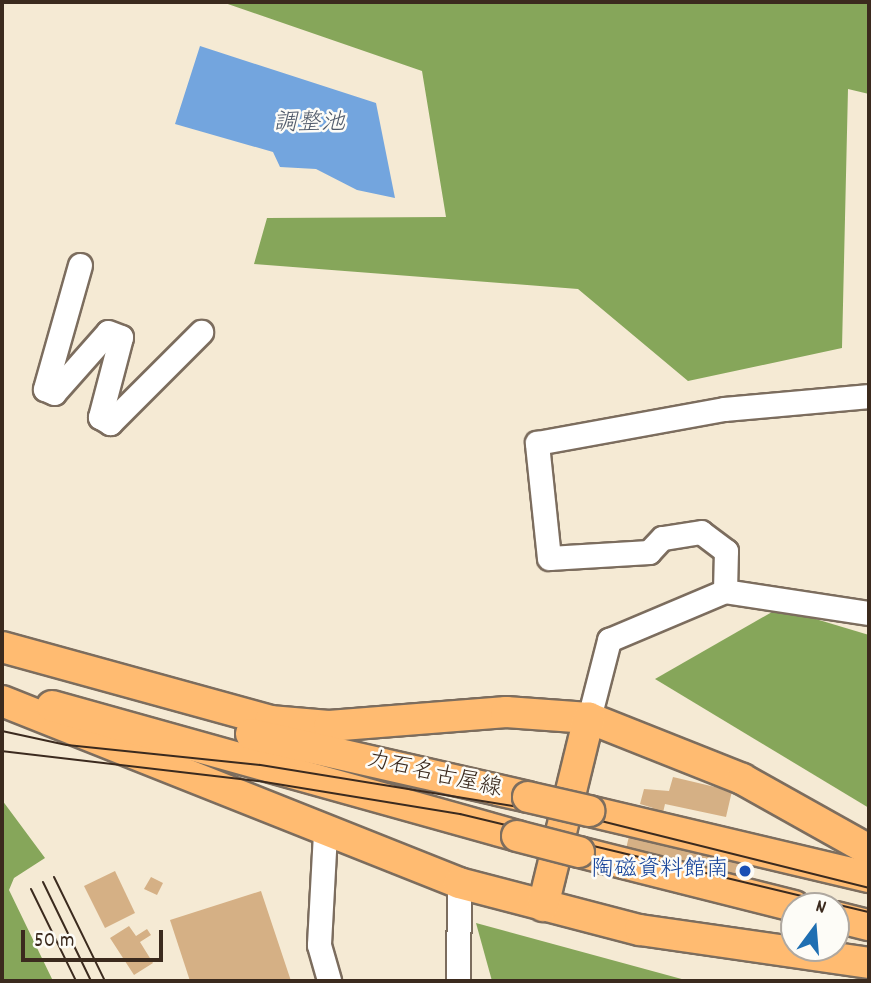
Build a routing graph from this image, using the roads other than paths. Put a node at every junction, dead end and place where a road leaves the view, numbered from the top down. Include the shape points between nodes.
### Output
1 (80, 265) dead end
2 (201, 332) dead end
3 (869, 396) edge
4 (725, 591) junction
5 (869, 614) edge
6 (2, 647) edge
7 (2, 663) edge
8 (2, 692) edge
9 (2, 701) edge
10 (589, 718) junction
11 (326, 834) junction
12 (869, 850) edge
13 (869, 877) edge
14 (459, 883) junction
15 (780, 902) edge
16 (543, 906) junction
17 (850, 920) edge
18 (869, 925) edge
19 (869, 963) edge
20 (329, 981) edge
21 (458, 981) edge

1 - 2 lane via 46,389 54,393 108,332 121,337 100,417 110,423
3 - 4 lane via 724,410 537,443 549,558 649,552 662,538 701,532 726,551
4 - 5 lane
4 - 10 lane via 609,640
6 - 10 main road via 270,721 328,726 506,712
7 - 13 main road, 力石名古屋線, bridge via 269,739
8 - 15 main road, 力石名古屋線, bridge via 517,836
9 - 11 main road
10 - 12 main road via 730,773
10 - 16 main road
11 - 14 main road
11 - 20 lane via 319,945
14 - 16 main road
14 - 21 lane
16 - 19 main road via 640,930
17 - 18 main road

